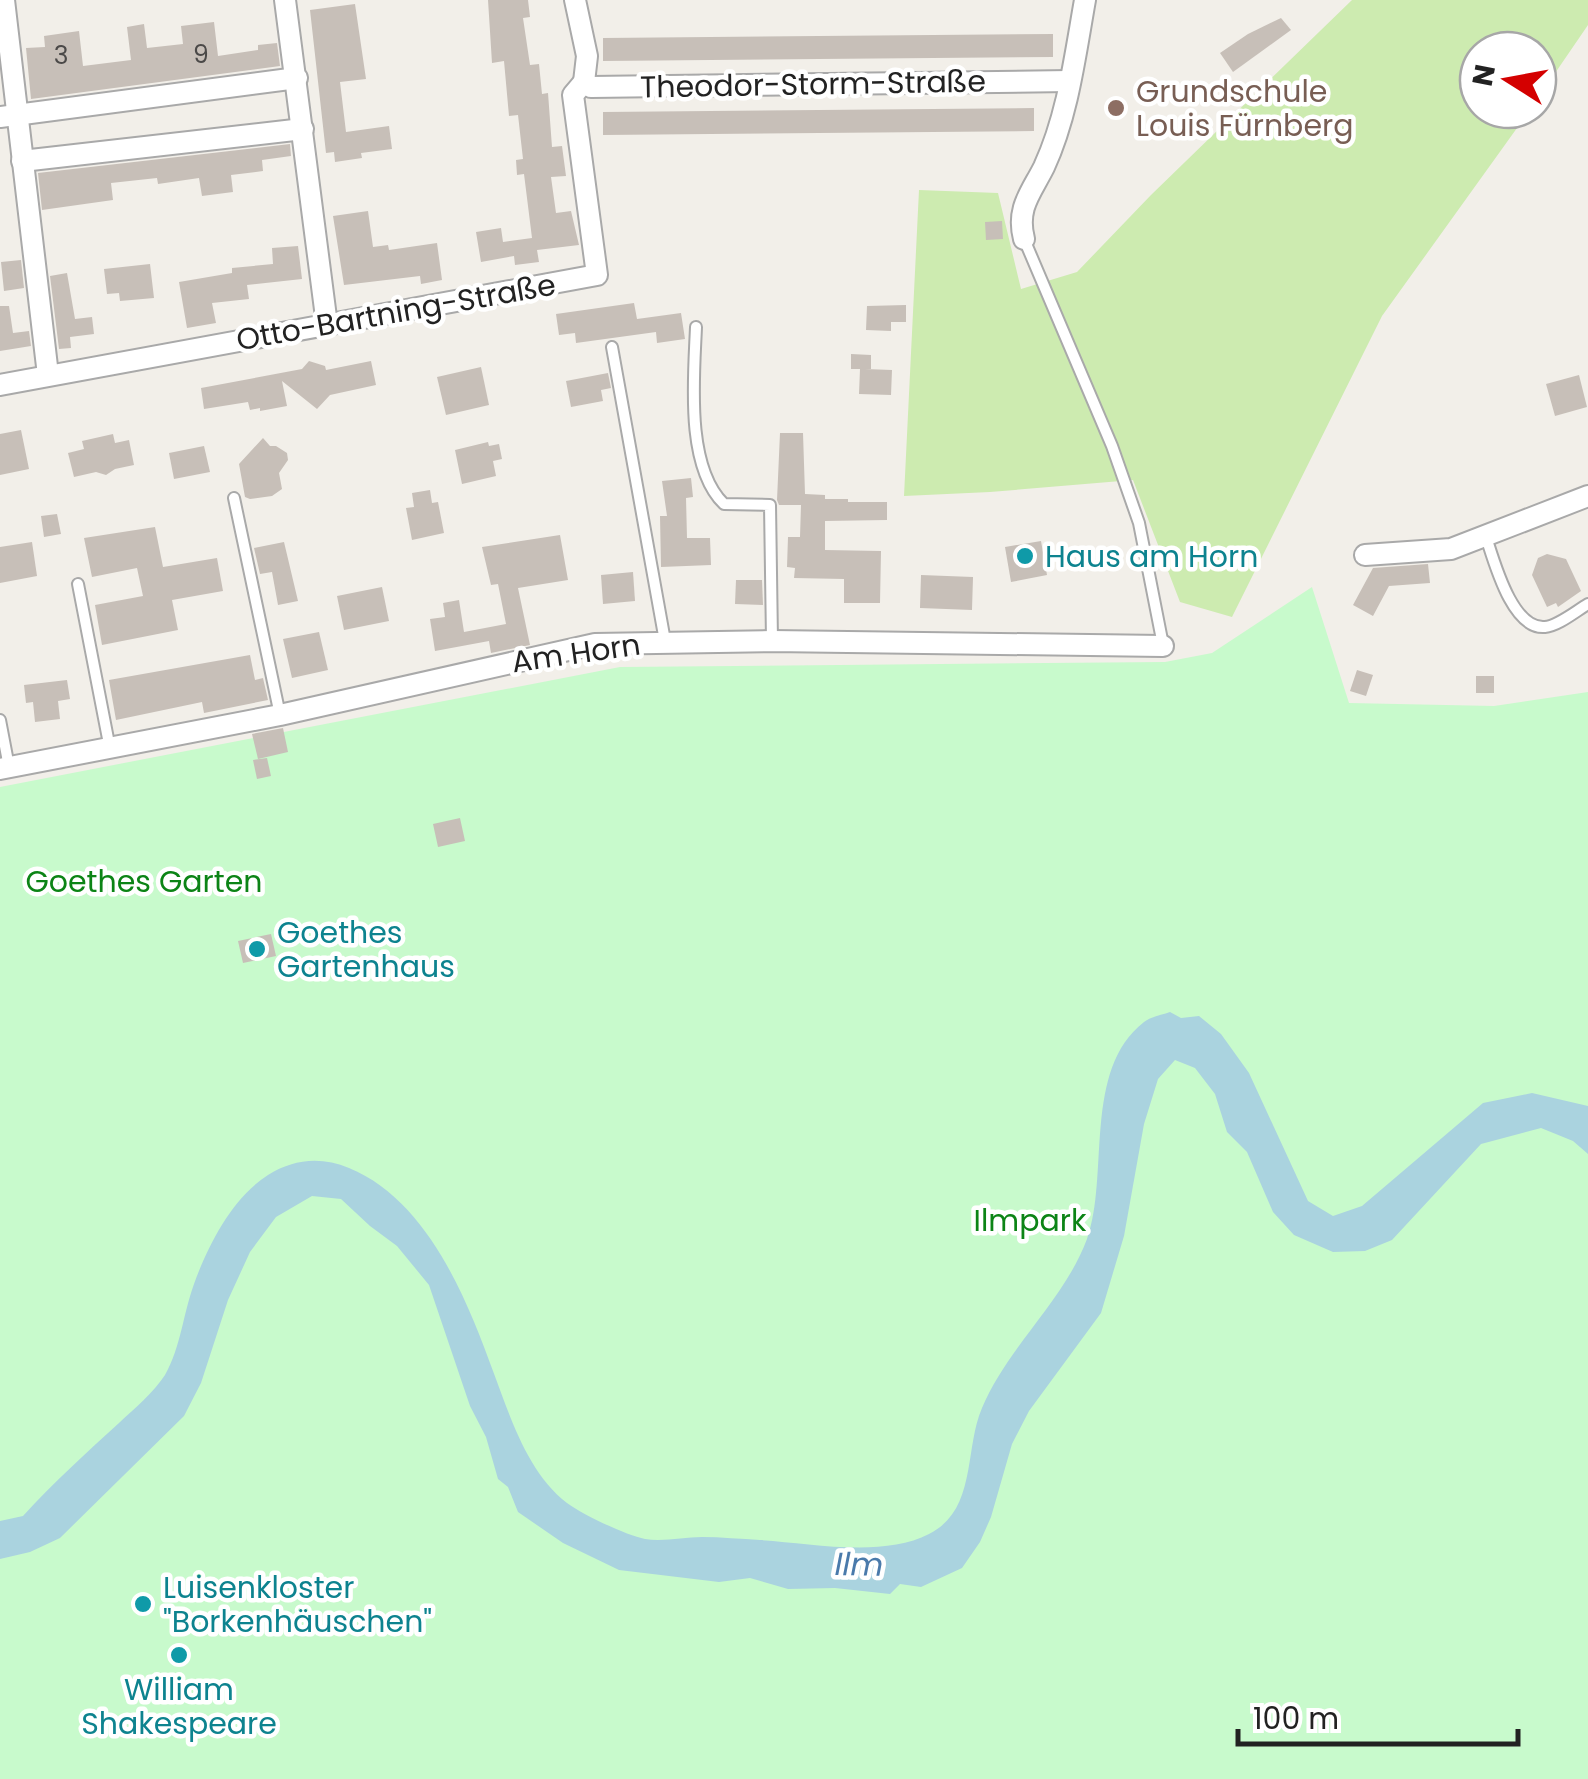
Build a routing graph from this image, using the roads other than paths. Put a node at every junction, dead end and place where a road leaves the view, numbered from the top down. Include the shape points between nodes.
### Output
1 (4, 0) edge
2 (285, 0) edge
3 (575, 0) edge
4 (1085, 0) edge
5 (296, 78) junction
6 (1070, 81) junction
7 (584, 82) junction
8 (9, 116) edge
9 (302, 129) junction
10 (22, 161) junction
11 (1024, 239) joint
12 (327, 325) junction
13 (696, 327) dead end
14 (612, 347) dead end
15 (48, 374) junction
16 (0, 385) edge
17 (234, 498) dead end
18 (1586, 500) edge
19 (1486, 537) junction
20 (1365, 555) dead end
21 (78, 584) dead end
22 (1588, 604) edge
23 (665, 641) junction
24 (772, 641) junction
25 (1163, 646) joint
26 (280, 715) junction
27 (0, 720) edge
28 (110, 749) junction
29 (5, 768) edge

1 - 8 street
2 - 5 street
3 - 7 street via 588,56
4 - 6 street
5 - 8 street
5 - 9 street
6 - 7 street, Theodor-Storm-Straße via 591,87
6 - 11 street via 1048,157 1021,212
7 - 12 street, Otto-Bartning-Straße via 572,95 597,276
8 - 10 street
9 - 10 street
9 - 12 street
10 - 15 street
11 - 25 lane via 1112,446 1138,523
12 - 15 street, Otto-Bartning-Straße
13 - 24 lane via 692,408 712,492 724,504 770,505
14 - 23 lane
15 - 16 street, Otto-Bartning-Straße
17 - 26 lane
18 - 19 street
19 - 20 street via 1452,548
19 - 22 lane via 1522,619 1548,628
21 - 28 lane
23 - 24 street, Am Horn
23 - 26 street, Am Horn via 596,644
24 - 25 street, Am Horn
26 - 28 street, Am Horn
27 - 29 lane
28 - 29 street, Am Horn

